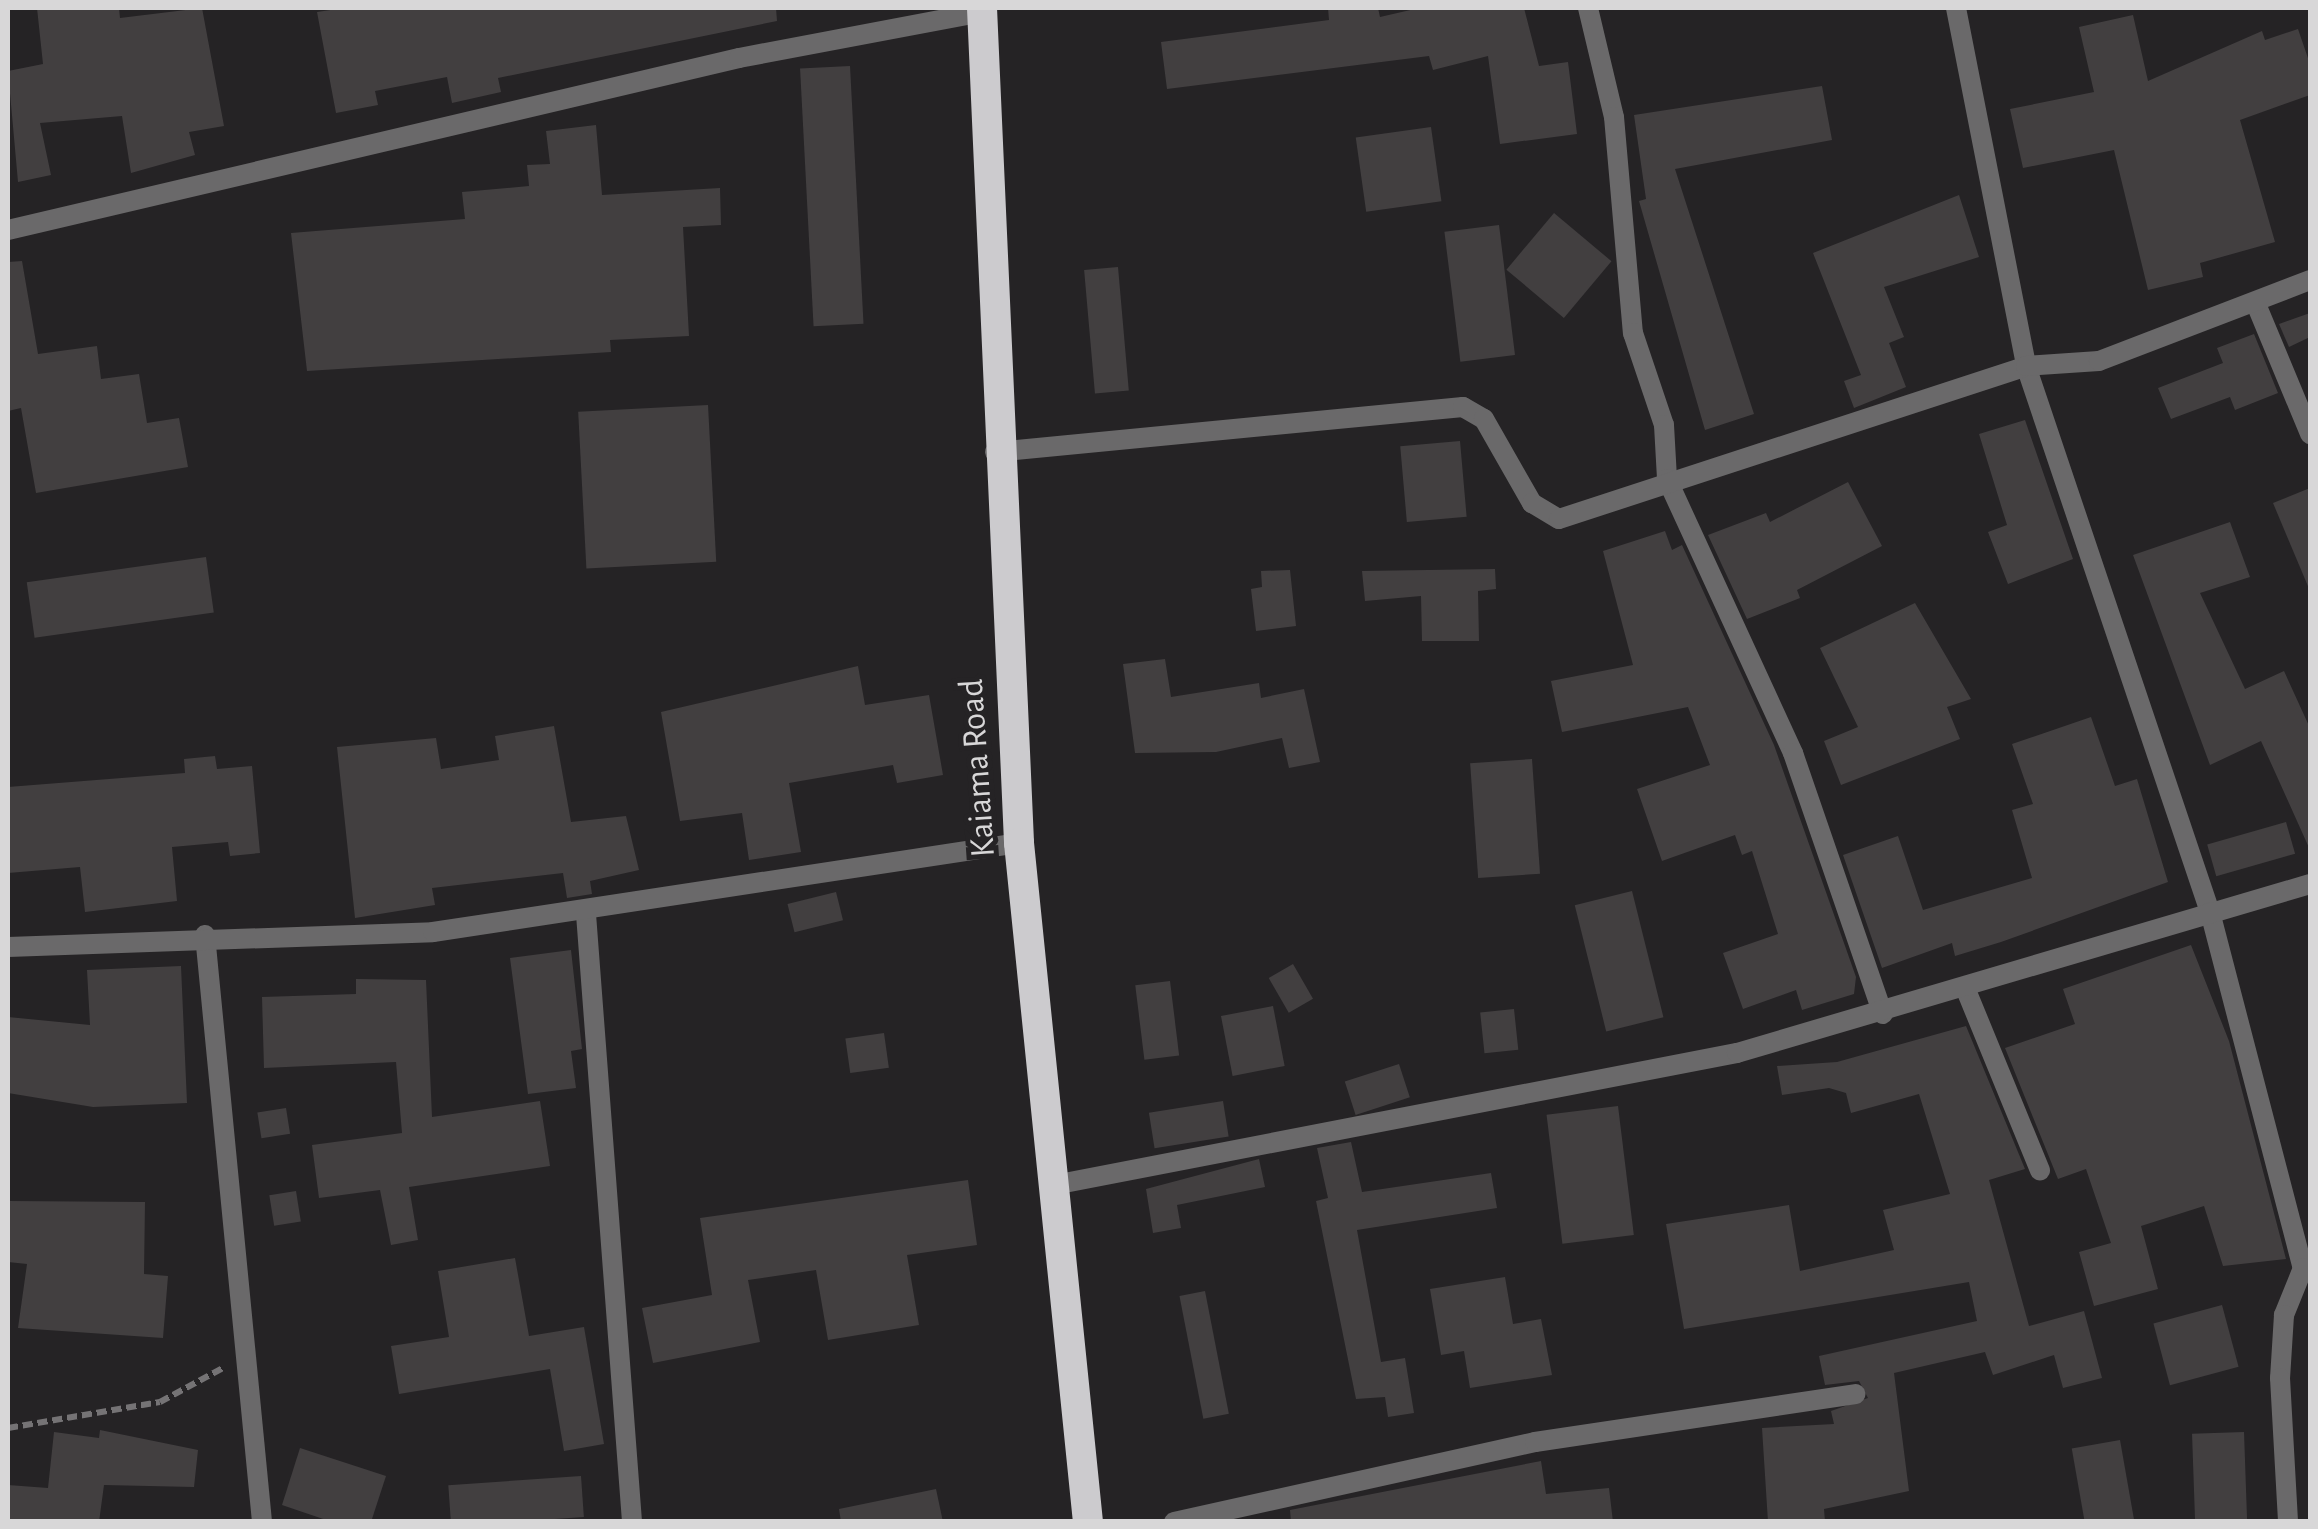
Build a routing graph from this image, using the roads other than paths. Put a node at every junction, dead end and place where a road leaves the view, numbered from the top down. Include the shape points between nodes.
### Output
1 (1588, 8) edge
2 (1956, 8) edge
3 (982, 10) edge
4 (8, 230) edge
5 (2310, 280) edge
6 (2256, 304) junction
7 (2026, 366) junction
8 (2310, 434) edge
9 (995, 452) junction
10 (1667, 479) junction
11 (1019, 843) junction
12 (2310, 884) edge
13 (2210, 912) junction
14 (586, 914) junction
15 (205, 935) junction
16 (8, 947) edge
17 (1966, 990) junction
18 (1884, 1014) junction
19 (2040, 1170) dead end
20 (1054, 1185) junction
21 (2307, 1267) edge
22 (1855, 1394) dead end
23 (262, 1522) edge
24 (632, 1522) edge
25 (1088, 1522) edge
26 (1174, 1522) edge
27 (2288, 1522) edge

1 - 10 street via 1614,117 1633,333 1664,425
2 - 7 street
3 - 4 street via 719,62
3 - 9 highway, Kaiama Road
5 - 6 street
6 - 7 street via 2099,361
6 - 8 street
7 - 10 street
7 - 13 street
9 - 10 street via 1440,405 1484,419 1532,503 1559,519 1592,514
9 - 11 highway, Kaiama Road
10 - 18 street via 1793,754
11 - 14 street via 812,869
11 - 20 highway, Kaiama Road
12 - 13 street
13 - 17 street
13 - 21 street
14 - 15 street via 433,932
14 - 24 street
15 - 16 street
15 - 23 street
17 - 18 street
17 - 19 street
18 - 20 street via 1737,1053
20 - 25 highway, Kaiama Road
21 - 27 street via 2284,1314
22 - 26 street via 1535,1442

